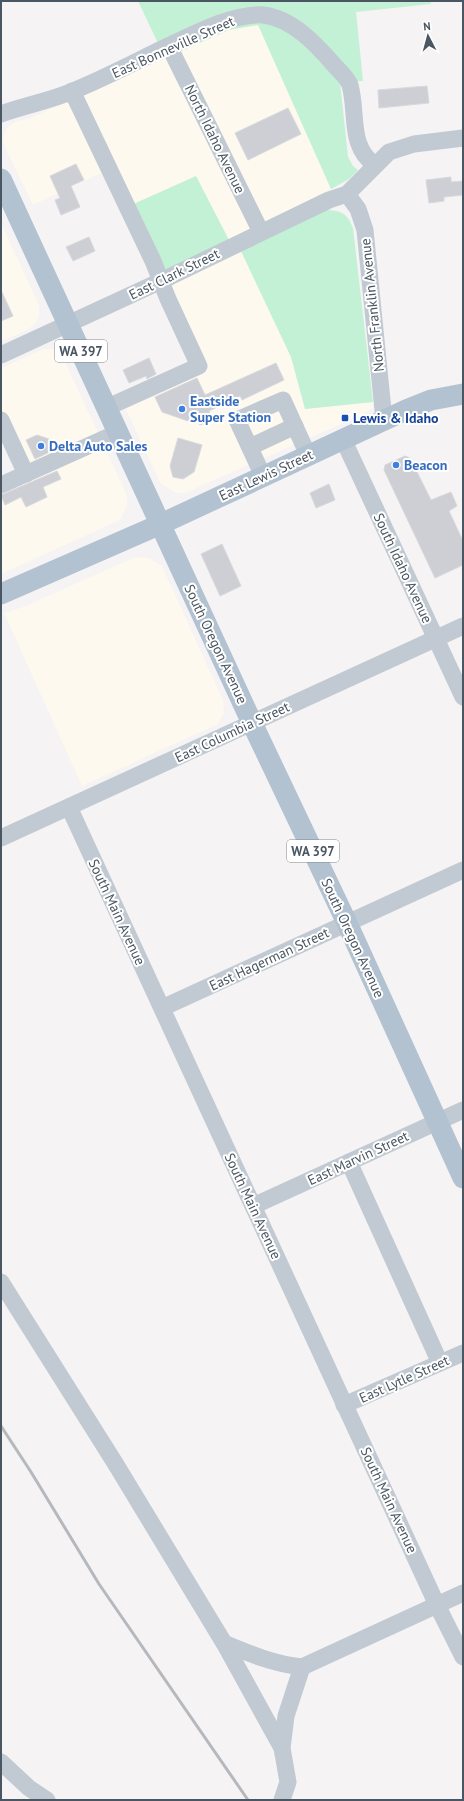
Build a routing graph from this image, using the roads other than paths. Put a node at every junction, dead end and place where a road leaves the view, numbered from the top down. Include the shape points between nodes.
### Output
1 (169, 46) junction
2 (72, 92) junction
3 (1, 114) edge
4 (463, 138) edge
5 (375, 165) junction
6 (1, 179) edge
7 (347, 194) junction
8 (261, 232) junction
9 (161, 281) junction
10 (68, 324) junction
11 (1, 355) edge
12 (463, 394) edge
13 (108, 407) junction
14 (1, 420) edge
15 (384, 420) junction
16 (295, 426) junction
17 (119, 432) junction
18 (343, 439) junction
19 (250, 447) junction
20 (308, 455) junction
21 (26, 474) junction
22 (263, 476) junction
23 (1, 485) edge
24 (161, 524) junction
25 (1, 594) edge
26 (463, 626) edge
27 (436, 639) junction
28 (463, 697) edge
29 (252, 723) junction
30 (69, 807) junction
31 (1, 838) edge
32 (463, 870) edge
33 (347, 923) junction
34 (162, 1008) junction
35 (463, 1110) edge
36 (437, 1122) junction
37 (349, 1162) junction
38 (463, 1178) edge
39 (253, 1206) junction
40 (1, 1282) edge
41 (463, 1353) edge
42 (440, 1363) junction
43 (344, 1405) junction
44 (463, 1593) edge
45 (437, 1605) junction
46 (224, 1643) junction
47 (463, 1657) edge
48 (302, 1667) junction
49 (282, 1748) junction
50 (1, 1762) edge
51 (47, 1800) edge
52 (282, 1800) edge

1 - 2 street, East Bonneville Street
1 - 5 street, East Bonneville Street via 244,16 264,15 278,19 307,37 350,84 358,143 366,159
1 - 8 street, North Idaho Avenue
2 - 3 street, East Bonneville Street
2 - 9 street
4 - 5 street via 414,144 389,152
5 - 7 street
6 - 10 main road, WA 397
7 - 8 street, East Clark Street
7 - 15 street, North Franklin Avenue via 358,209 365,230
8 - 9 street, East Clark Street
9 - 10 street, East Clark Street
9 - 13 street via 199,366
10 - 11 street, East Clark Street
10 - 13 main road, WA 397
12 - 15 main road, East Lewis Street via 431,400
13 - 17 main road, WA 397
14 - 21 street
15 - 18 main road, East Lewis Street
16 - 19 street
16 - 19 street via 283,400 237,420
16 - 20 street
17 - 21 street
17 - 24 main road, WA 397
18 - 20 main road, East Lewis Street
18 - 27 street, South Idaho Avenue
19 - 22 street
20 - 22 main road, East Lewis Street
21 - 23 street
22 - 24 main road, East Lewis Street
24 - 25 main road, East Lewis Street
24 - 29 main road, South Oregon Avenue / WA 397
26 - 27 street, East Columbia Street
27 - 28 street, South Idaho Avenue
27 - 29 street, East Columbia Street
29 - 30 street, East Columbia Street
29 - 33 main road, South Oregon Avenue / WA 397
30 - 31 street, East Columbia Street
30 - 34 street, South Main Avenue
32 - 33 street, East Hagerman Street
33 - 34 street, East Hagerman Street
33 - 36 main road, South Oregon Avenue / WA 397
34 - 39 street, South Main Avenue
35 - 36 street, East Marvin Street
36 - 37 street, East Marvin Street
36 - 38 main road, South Oregon Avenue / WA 397
37 - 39 street, East Marvin Street
37 - 42 street
39 - 43 street, South Main Avenue
40 - 46 street via 115,1462
41 - 42 street, East Lytle Street
42 - 43 street, East Lytle Street
43 - 45 street, South Main Avenue
44 - 45 street
45 - 47 street, South Main Avenue
45 - 48 street
46 - 48 street via 256,1657
46 - 49 street
48 - 49 street via 286,1716
49 - 52 street via 288,1782
50 - 51 street via 29,1788

